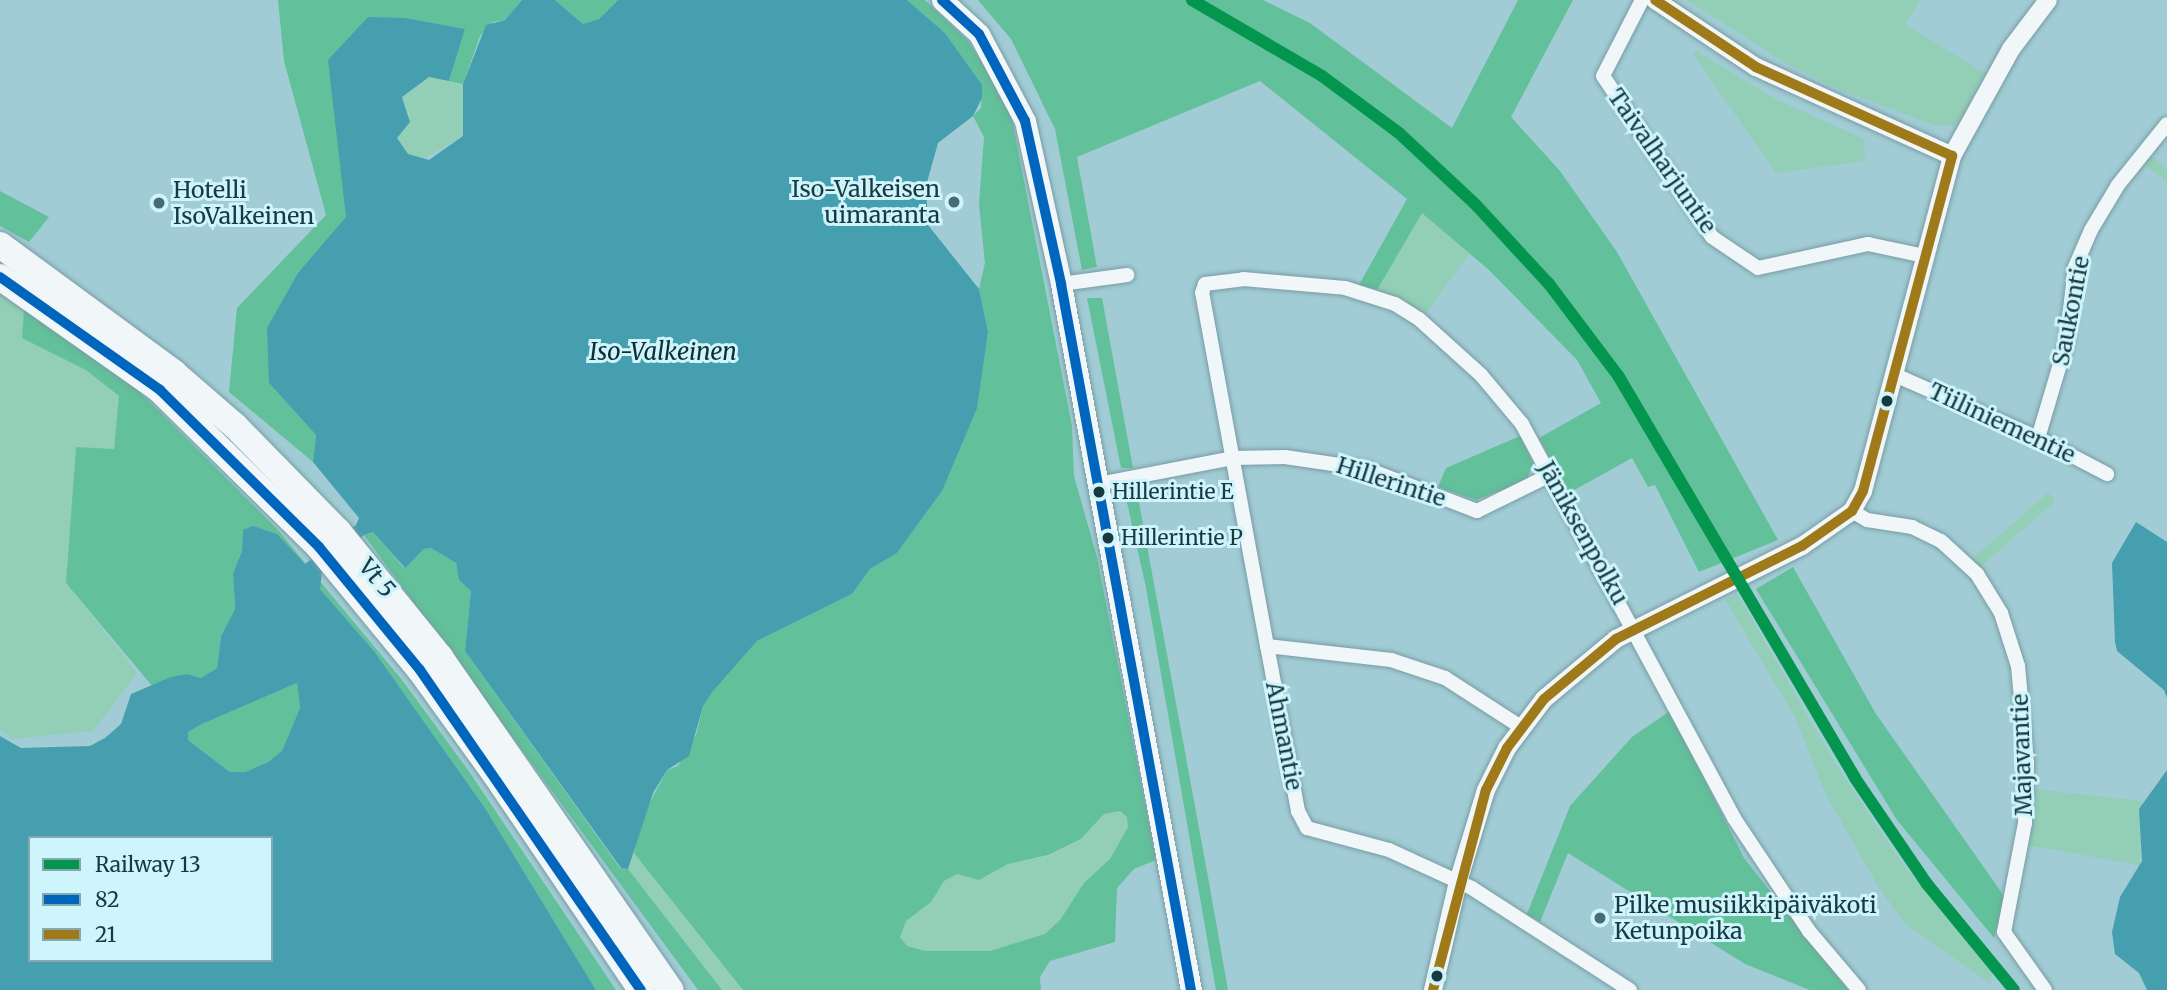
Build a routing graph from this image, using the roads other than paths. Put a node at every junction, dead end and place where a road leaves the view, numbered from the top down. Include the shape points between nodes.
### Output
1 (942, 0) edge
2 (1642, 0) edge
3 (1655, 0) edge
4 (2048, 0) edge
5 (2167, 124) edge
6 (1952, 156) junction
7 (0, 245) edge
8 (1924, 256) junction
9 (1127, 275) dead end
10 (0, 277) edge
11 (1061, 284) junction
12 (1205, 284) joint
13 (1895, 375) junction
14 (2038, 438) junction
15 (1233, 458) junction
16 (2108, 474) dead end
17 (1550, 475) junction
18 (1098, 484) junction
19 (1852, 511) junction
20 (329, 539) junction
21 (346, 560) junction
22 (1635, 628) junction
23 (1267, 646) junction
24 (1521, 727) junction
25 (1458, 882) junction
26 (641, 990) edge
27 (671, 990) edge
28 (1191, 990) edge
29 (1433, 990) edge
30 (1630, 990) edge
31 (1859, 990) edge
32 (2045, 990) edge

1 - 11 main road via 979,34 1025,121
2 - 8 street, Taivalharjuntie via 1604,76 1712,237 1758,268 1868,244
3 - 6 street via 1756,67
4 - 6 street via 2011,49
5 - 14 street, Saukontie via 2118,185 2075,267 2066,344
6 - 8 street
7 - 20 highway, Vt 5 via 174,373 261,452
8 - 13 street
9 - 11 street
10 - 20 highway, Vt 5 via 160,390
11 - 18 main road
12 - 15 street, Ahmantie via 1202,293
12 - 17 street, Jäniksenpolku via 1286,281 1345,288 1395,304 1419,319 1481,375 1522,424
13 - 14 street, Tiiliniementie
13 - 19 street via 1863,491
14 - 16 street, Tiiliniementie
15 - 17 street, Hillerintie via 1285,457 1367,469 1477,511
15 - 18 street, Hillerintie
15 - 23 street, Ahmantie
17 - 22 street, Jäniksenpolku
18 - 28 main road
19 - 22 street via 1802,546
19 - 32 street, Majavantie via 1867,520 1912,527 1941,541 1977,575 2001,613 2018,666 2026,763 2025,823 2004,932
20 - 21 highway, Vt 5
21 - 26 highway, Vt 5
21 - 27 highway, Vt 5 via 440,656
22 - 24 street via 1574,670
22 - 31 street, Jäniksenpolku via 1734,818 1778,889
23 - 24 street via 1391,660 1446,678
23 - 25 street, Ahmantie via 1298,811 1307,828 1389,850
24 - 25 street via 1486,790
25 - 29 street
25 - 30 street, Ahmantie

